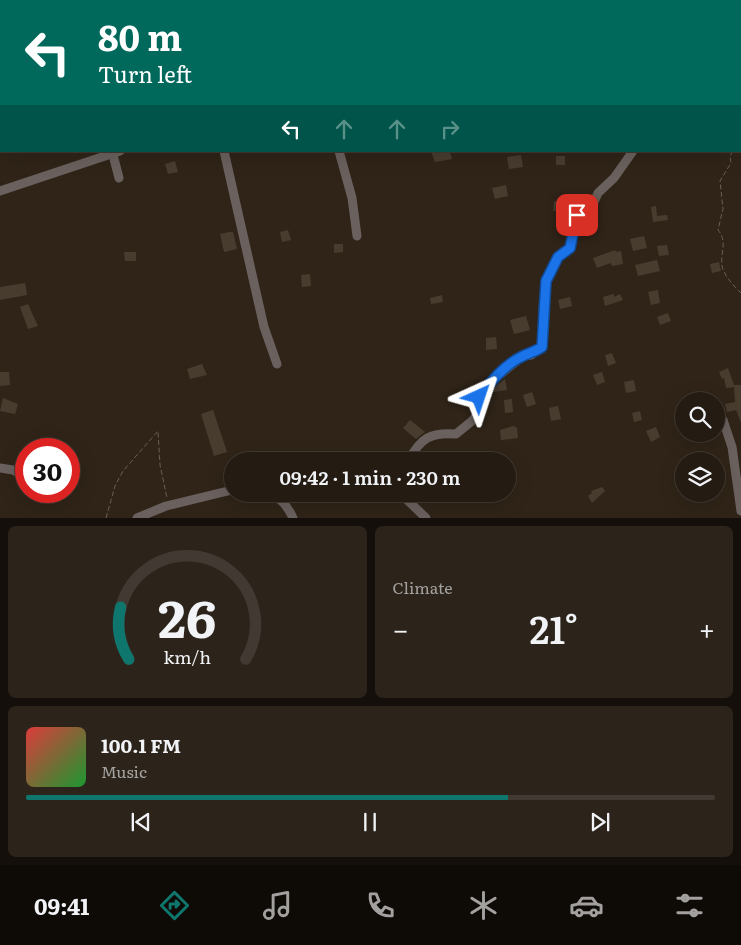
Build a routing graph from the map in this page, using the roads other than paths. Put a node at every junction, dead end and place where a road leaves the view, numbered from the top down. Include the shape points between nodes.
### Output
1 (115, 152) edge
2 (224, 152) edge
3 (339, 152) edge
4 (632, 152) edge
5 (119, 178) dead end
6 (0, 191) edge
7 (357, 236) dead end
8 (277, 364) dead end
9 (725, 426) edge
10 (415, 452) edge
11 (0, 468) edge
12 (15, 471) edge
13 (740, 481) edge
14 (224, 492) edge
15 (283, 502) edge
16 (409, 502) edge
17 (741, 511) edge
18 (137, 518) edge
19 (293, 518) edge
20 (426, 518) edge

1 - 5 street
1 - 6 street
2 - 8 street via 264,327
3 - 7 street via 352,198
4 - 10 street via 614,178 598,193 590,211 577,215 570,248 558,257 546,281 542,347 522,356 488,384 479,397 479,412 472,421 456,434 439,433 426,437
9 - 13 street
11 - 12 street
13 - 17 street via 736,487
14 - 18 street via 166,506
15 - 19 street
16 - 20 street

